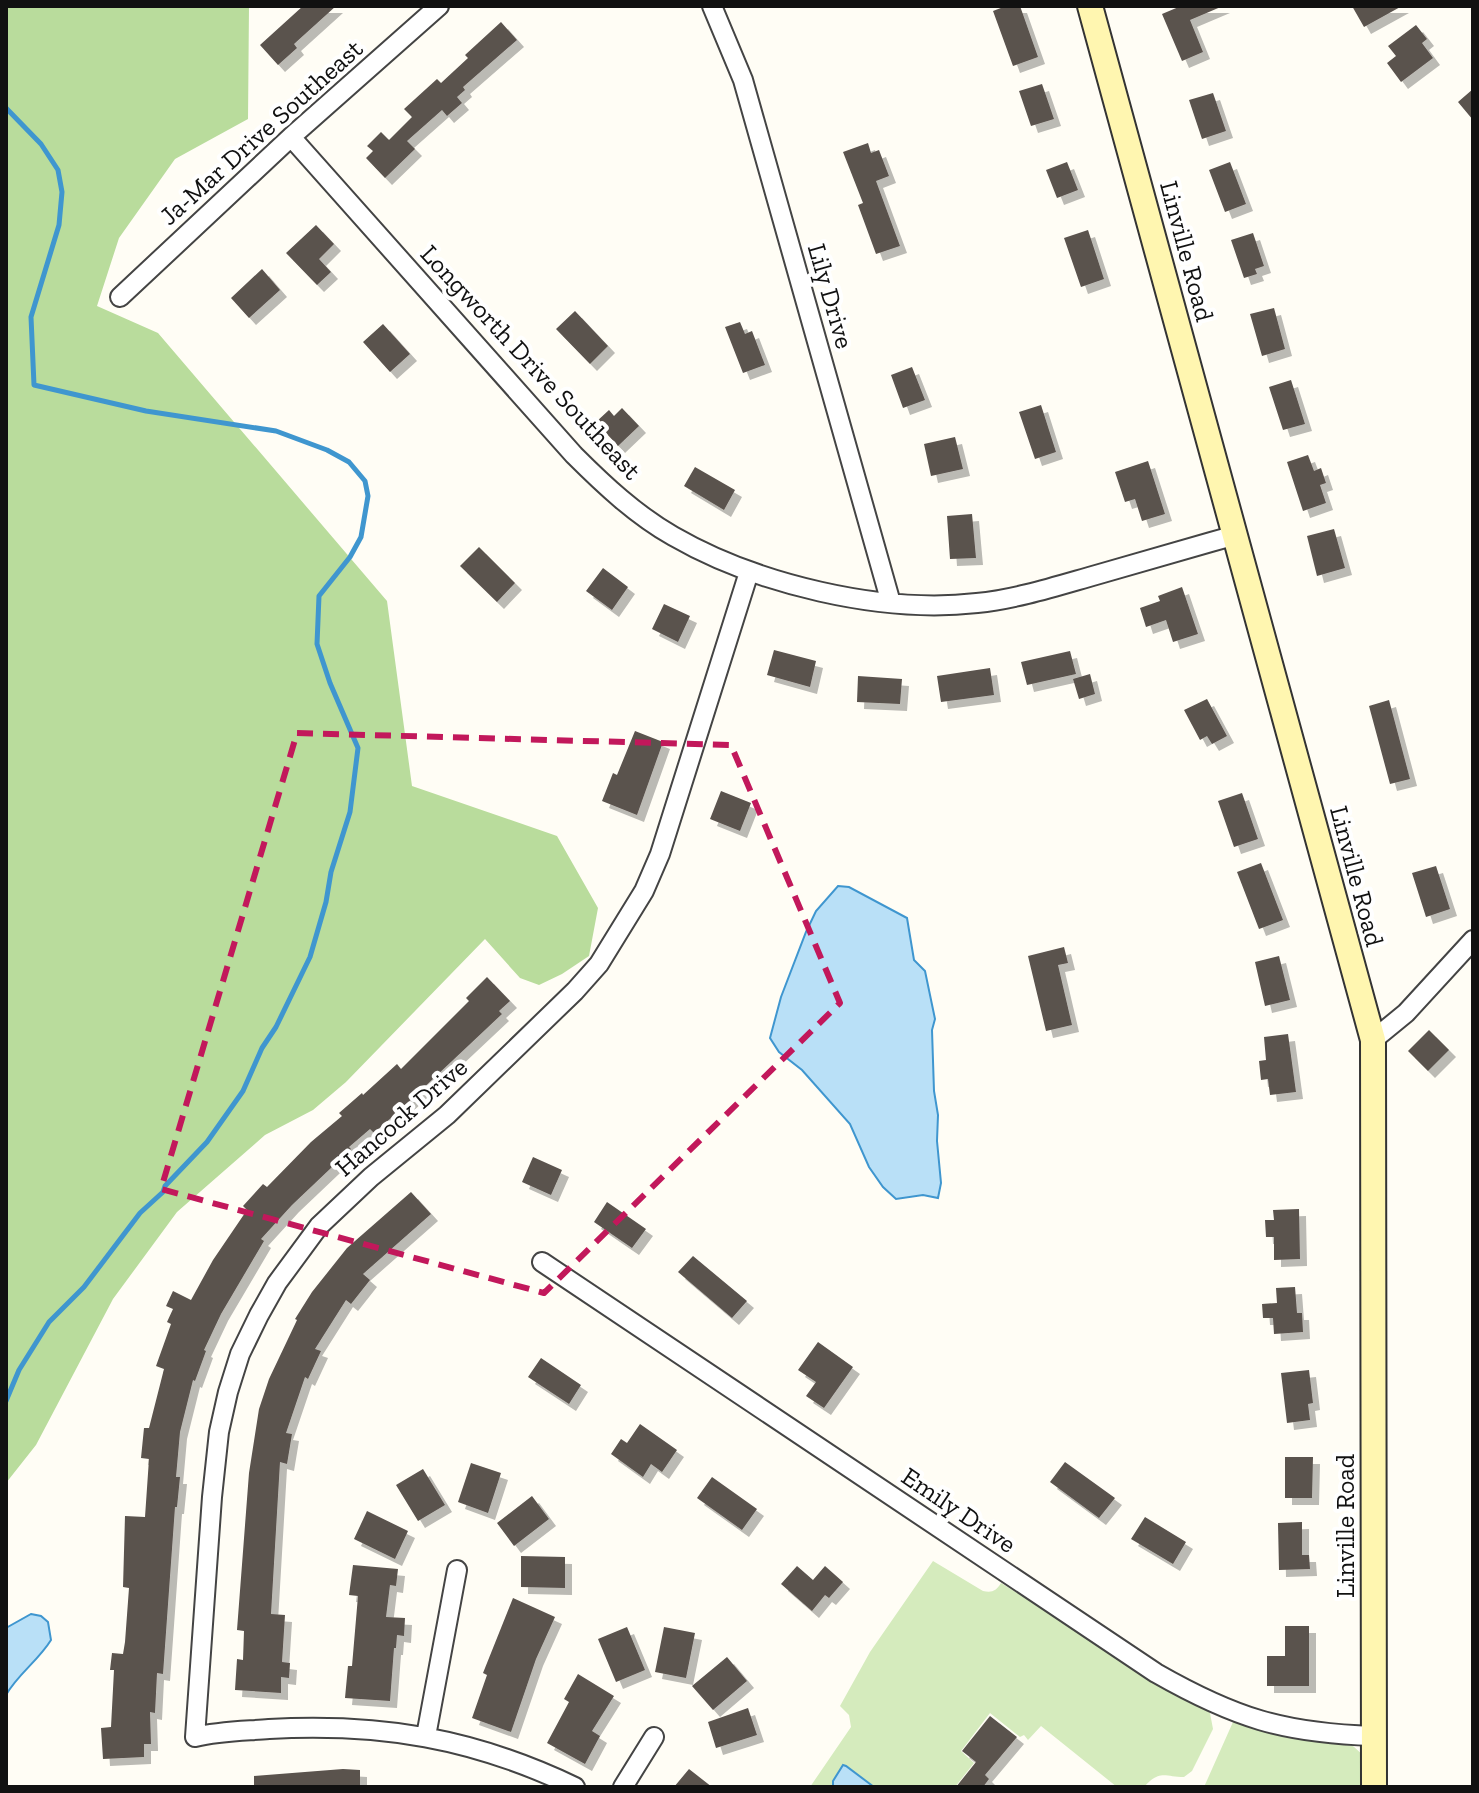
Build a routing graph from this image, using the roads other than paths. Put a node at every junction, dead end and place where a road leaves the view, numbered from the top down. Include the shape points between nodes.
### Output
1 (439, 6) edge
2 (712, 6) edge
3 (1090, 6) edge
4 (291, 137) junction
5 (120, 297) dead end
6 (1236, 535) junction
7 (749, 572) junction
8 (891, 603) junction
9 (1473, 940) edge
10 (1373, 1040) junction
11 (542, 1262) dead end
12 (457, 1570) dead end
13 (426, 1736) junction
14 (1373, 1736) junction
15 (654, 1737) dead end
16 (575, 1787) edge
17 (623, 1787) edge
18 (1374, 1787) edge

1 - 4 street, Ja-Mar Drive Southeast
2 - 8 street, Lily Drive via 743,80
3 - 6 main road, Linville Road
4 - 5 street, Ja-Mar Drive Southeast
4 - 7 street, Longworth Drive Southeast via 604,484 671,535
6 - 8 street, Longworth Drive Southeast via 993,600 935,606
6 - 10 main road, Linville Road
7 - 8 street, Longworth Drive Southeast
7 - 13 street, Hancock Drive via 660,854 622,931 575,991 447,1115 319,1226 277,1283 228,1392 212,1497 195,1737 292,1728
9 - 10 street via 1406,1013
10 - 14 main road, Linville Road
11 - 14 street, Emily Drive via 1195,1696 1260,1722 1332,1735
12 - 13 street
13 - 16 street via 531,1766
14 - 18 main road, Linville Road
15 - 17 street

